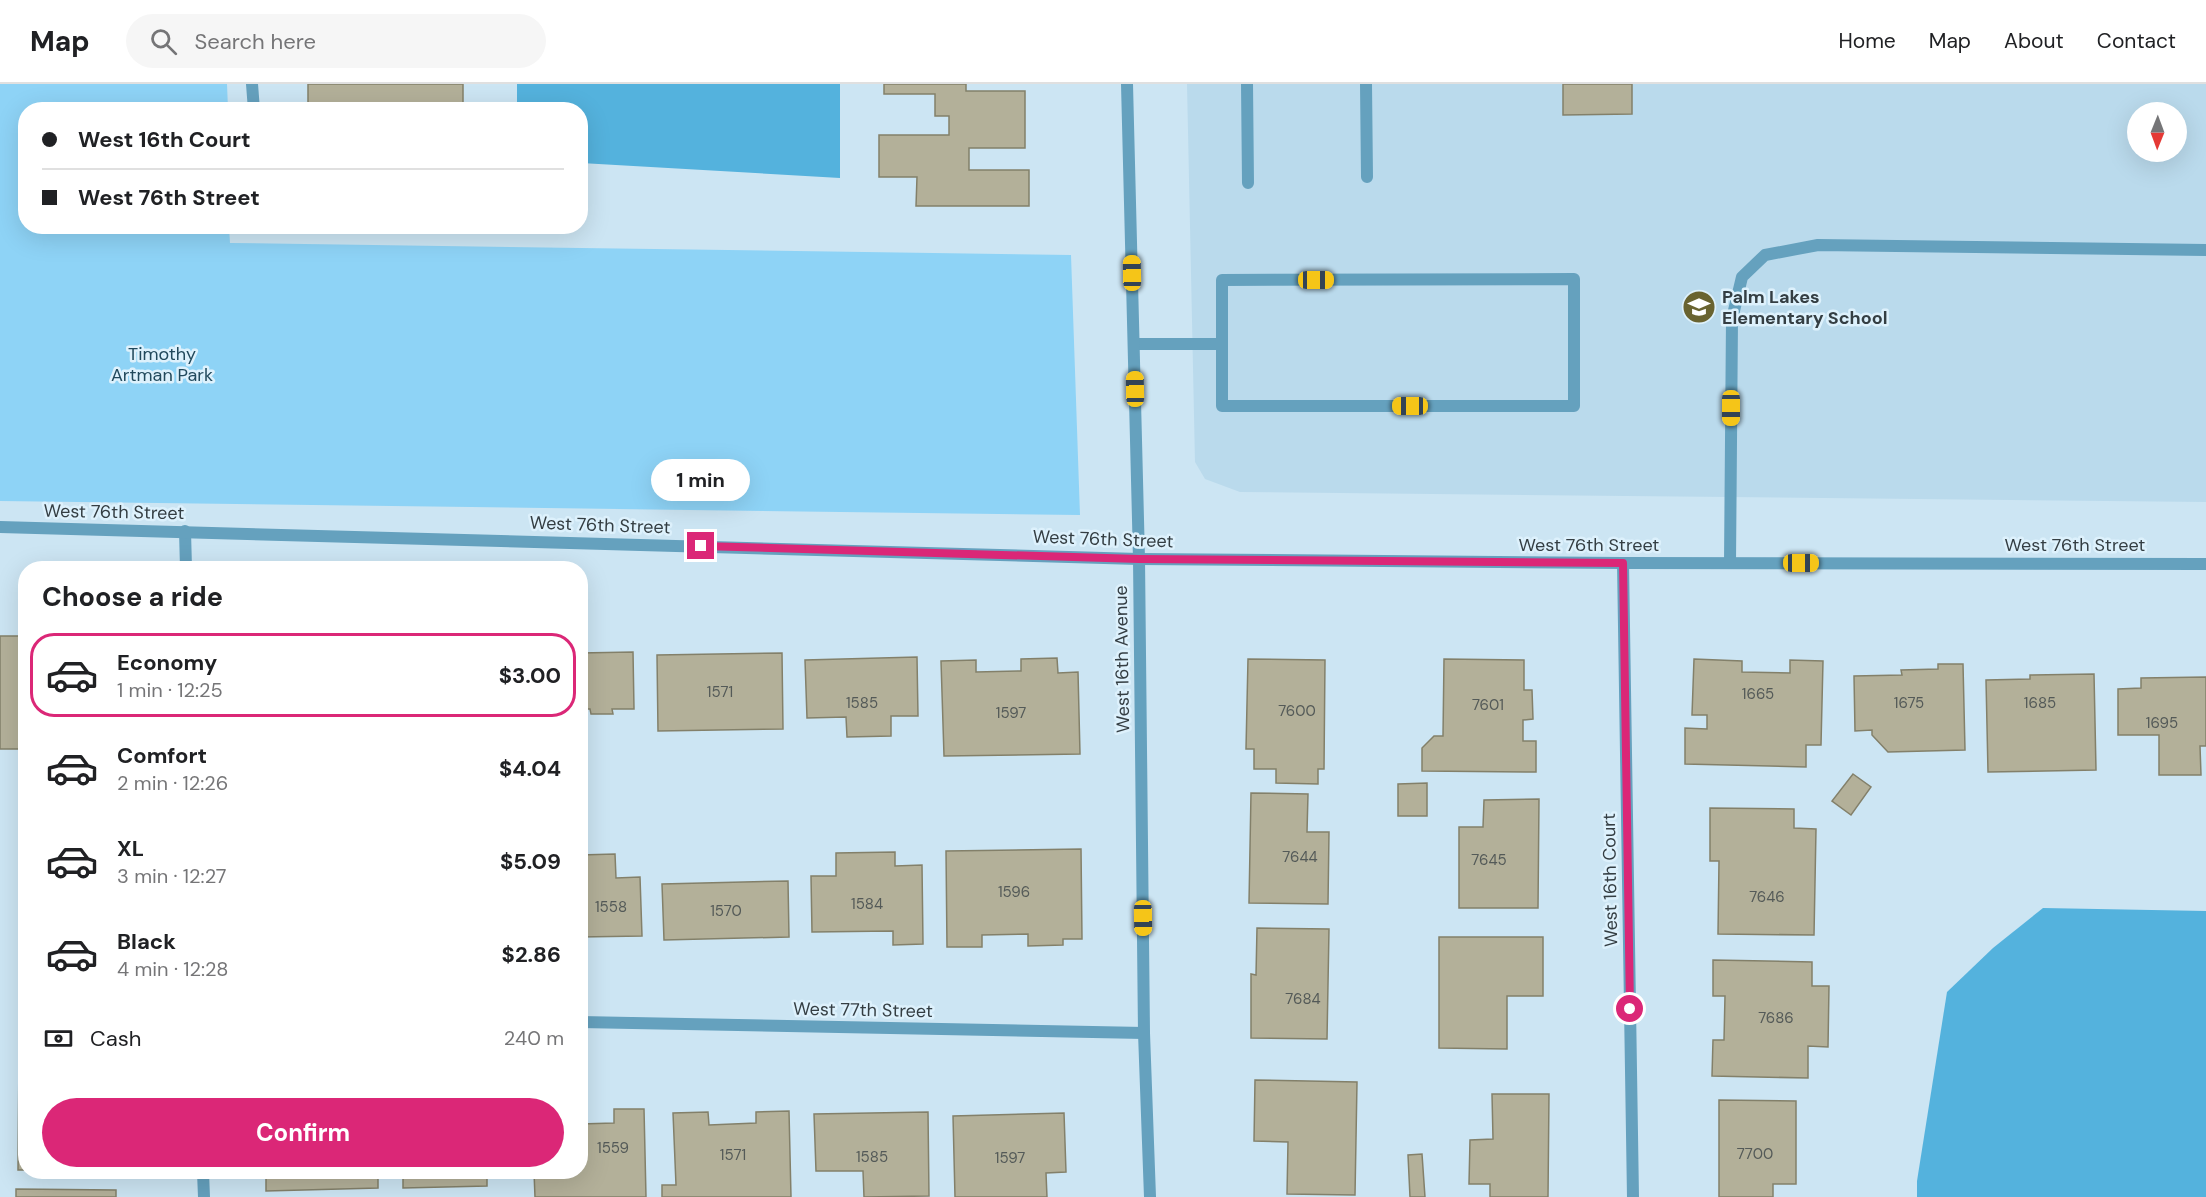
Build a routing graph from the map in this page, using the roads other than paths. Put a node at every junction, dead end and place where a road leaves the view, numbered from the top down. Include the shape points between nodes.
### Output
1 (252, 84) edge
2 (1126, 84) edge
3 (1247, 84) edge
4 (1366, 84) edge
5 (253, 102) edge
6 (1367, 177) dead end
7 (1248, 183) dead end
8 (2206, 250) edge
9 (1134, 344) junction
10 (1222, 344) junction
11 (0, 527) edge
12 (185, 531) junction
13 (1139, 559) junction
14 (186, 561) edge
15 (1623, 563) junction
16 (1730, 563) junction
17 (2206, 564) edge
18 (588, 1022) edge
19 (1144, 1034) junction
20 (203, 1179) edge
21 (204, 1197) edge
22 (1150, 1197) edge
23 (1633, 1197) edge

1 - 5 street
2 - 9 street, West 16th Avenue
3 - 7 street
4 - 6 street
8 - 16 street via 1818,245 1765,255 1742,277 1732,319
9 - 10 street
9 - 13 street, West 16th Avenue
10 - 10 street via 1222,406 1575,406 1574,279 1222,280
11 - 12 street, West 76th Street
12 - 13 street, West 76th Street
12 - 14 street
13 - 15 street, West 76th Street
13 - 19 street, West 16th Avenue
15 - 16 street, West 76th Street
15 - 23 street, West 16th Court
16 - 17 street, West 76th Street
18 - 19 street, West 77th Street
19 - 22 street, West 16th Avenue
20 - 21 street

